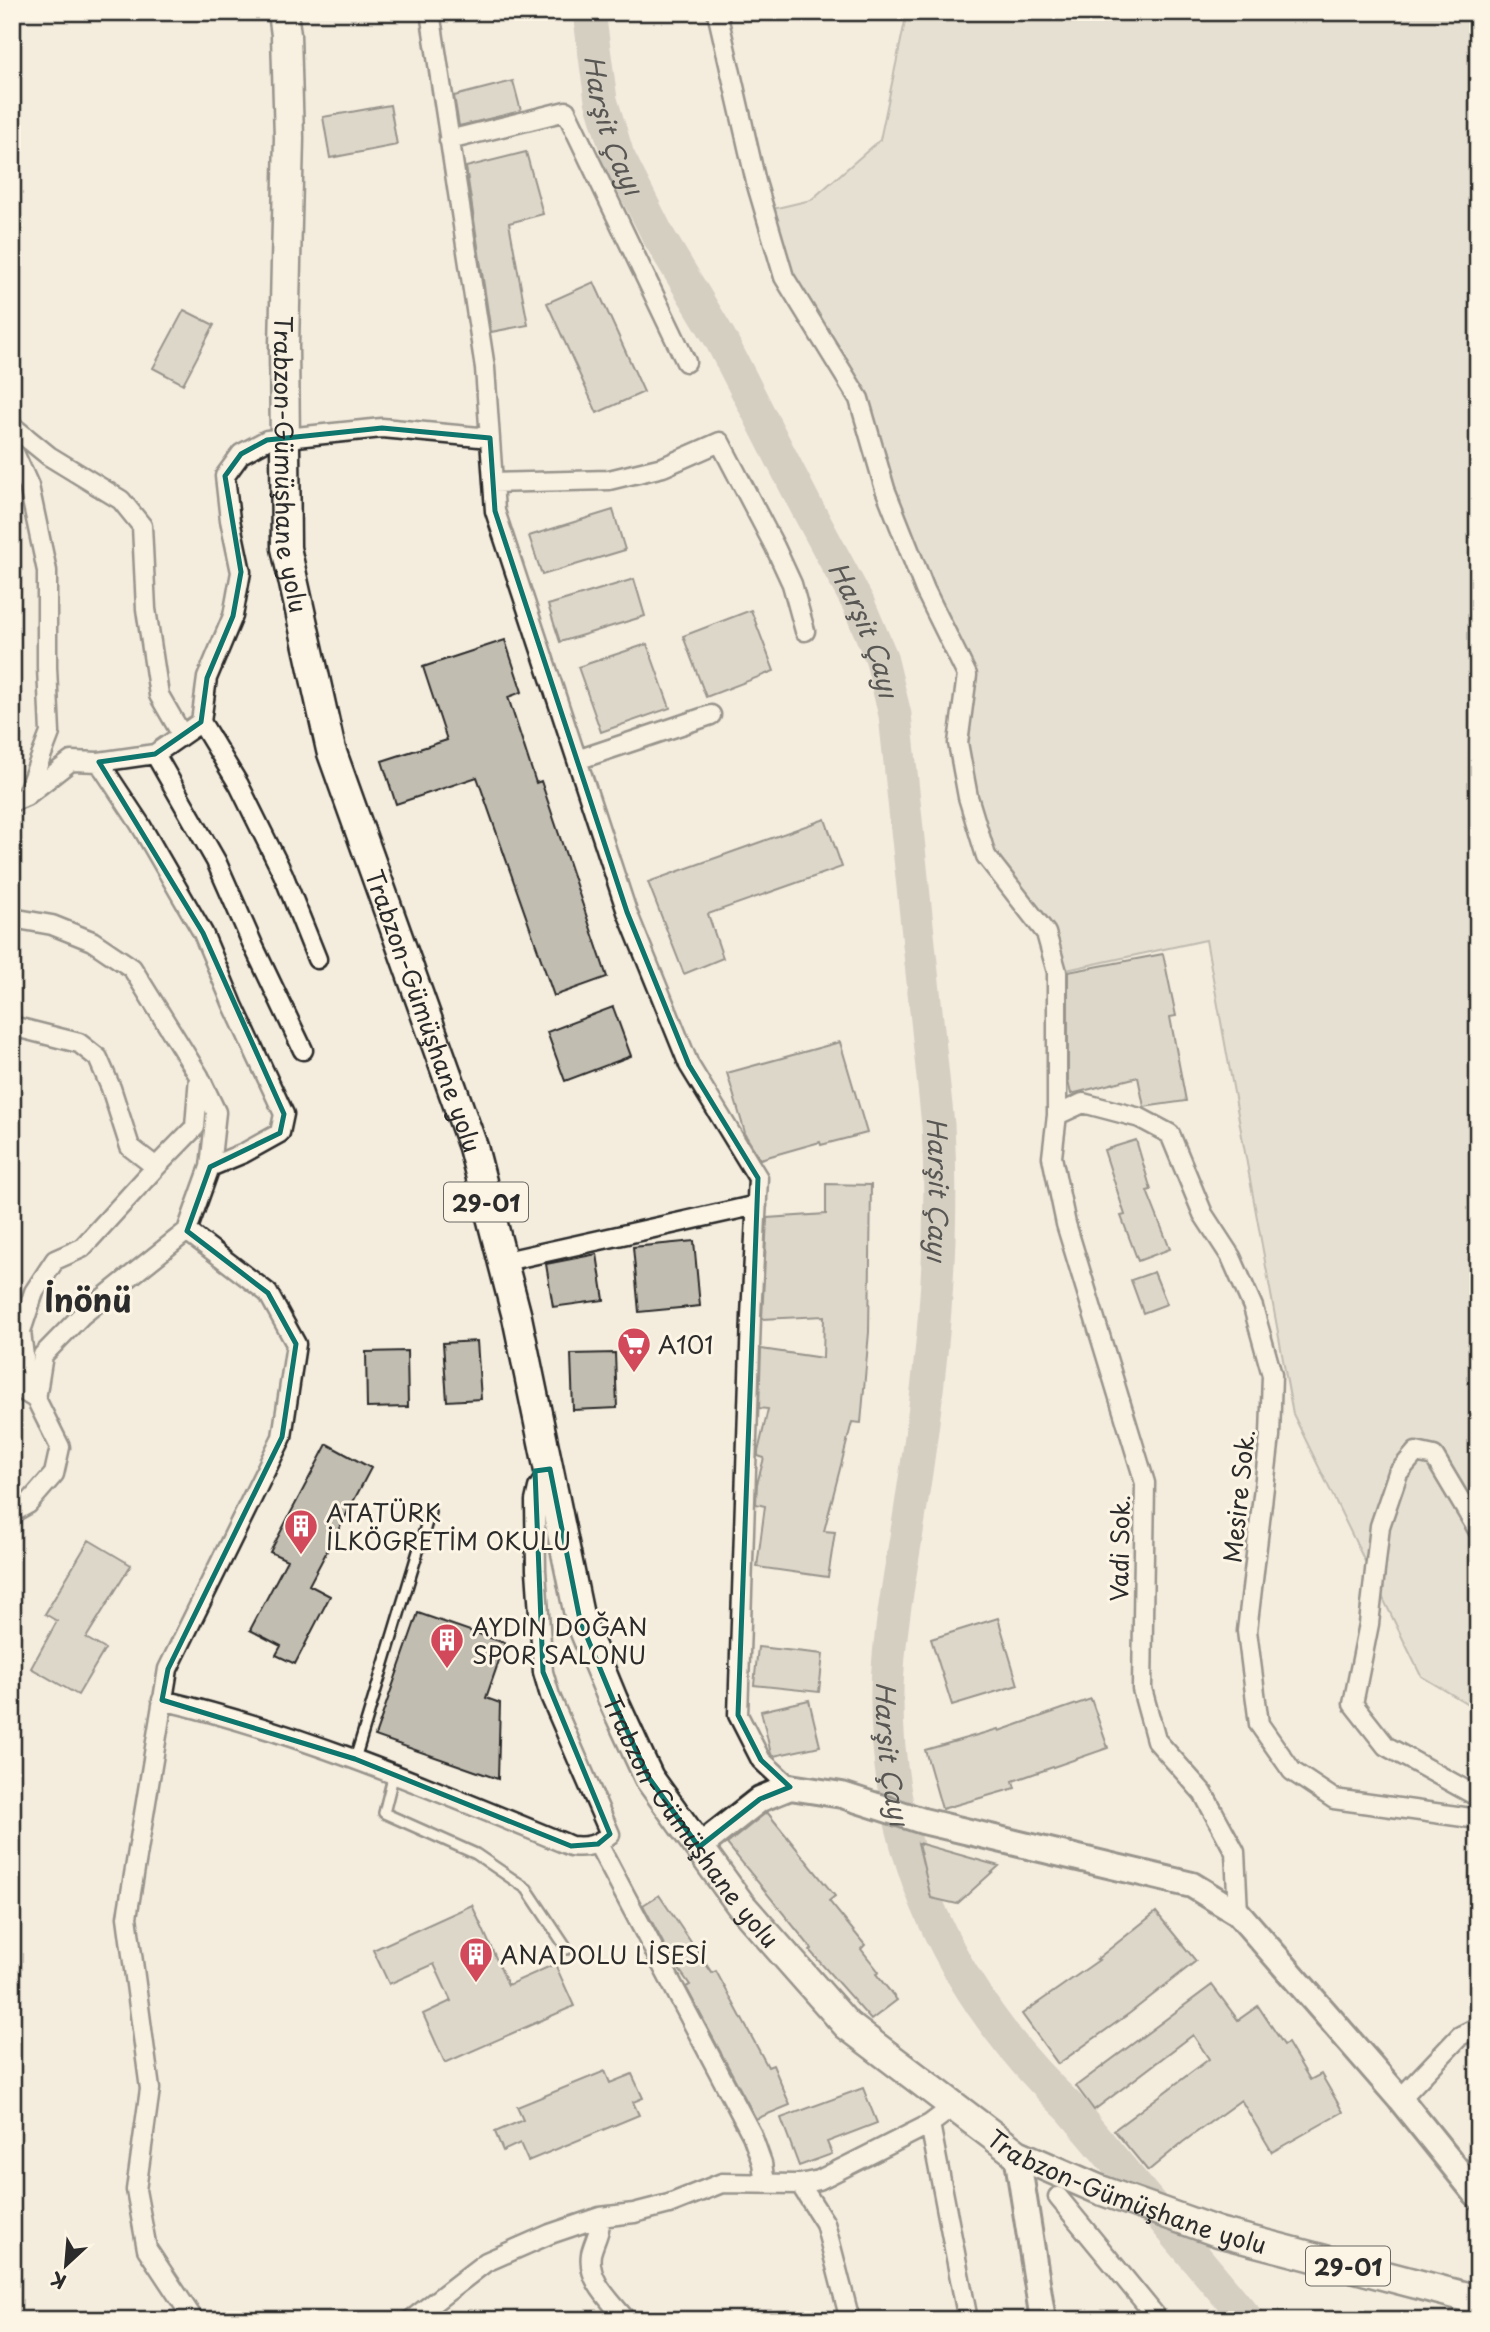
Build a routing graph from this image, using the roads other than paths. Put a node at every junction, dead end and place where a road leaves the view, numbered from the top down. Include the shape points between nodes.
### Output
1 (283, 12) edge
2 (430, 12) edge
3 (717, 12) edge
4 (449, 140) junction
5 (686, 362) dead end
6 (12, 426) edge
7 (285, 439) junction
8 (490, 439) junction
9 (12, 448) edge
10 (493, 483) junction
11 (805, 631) dead end
12 (711, 715) dead end
13 (201, 722) junction
14 (182, 735) junction
15 (155, 754) junction
16 (577, 760) junction
17 (99, 762) junction
18 (19, 799) edge
19 (12, 918) edge
20 (317, 959) dead end
21 (12, 1026) edge
22 (303, 1050) dead end
23 (199, 1076) junction
24 (1057, 1115) junction
25 (156, 1167) junction
26 (210, 1167) junction
27 (757, 1205) junction
28 (187, 1231) junction
29 (501, 1262) junction
30 (36, 1399) junction
31 (550, 1470) junction
32 (430, 1512) dead end
33 (12, 1513) edge
34 (1478, 1530) edge
35 (162, 1700) junction
36 (355, 1759) junction
37 (394, 1773) junction
38 (790, 1787) junction
39 (1478, 1797) edge
40 (1478, 1819) edge
41 (598, 1844) junction
42 (699, 1847) junction
43 (1238, 1913) junction
44 (567, 1949) dead end
45 (1478, 2026) edge
46 (1400, 2099) junction
47 (954, 2106) junction
48 (930, 2124) junction
49 (1017, 2154) junction
50 (765, 2183) junction
51 (800, 2184) junction
52 (1478, 2196) edge
53 (1058, 2197) dead end
54 (600, 2217) junction
55 (1478, 2300) edge
56 (194, 2320) edge
57 (411, 2320) edge
58 (626, 2320) edge
59 (850, 2320) edge
60 (968, 2320) edge
61 (1043, 2320) edge
62 (1159, 2320) edge

1 - 7 main road, Trabzon-Gümüşhane yolu / 29-01 via 289,138
2 - 4 street
3 - 24 street, Vadi Sok. via 783,277 859,399 885,489 967,675 958,743 968,797 986,856 1046,933 1057,972
4 - 5 street via 566,111
4 - 8 street via 485,368
6 - 14 street via 49,456 121,500 142,526 146,609 159,695
7 - 8 street via 382,428
7 - 13 street via 267,440 241,454 225,475 242,572 233,616 207,678
7 - 29 main road, Trabzon-Gümüşhane yolu / 29-01 via 286,548 331,750 473,1147
8 - 10 street
9 - 18 street via 29,486 47,570 50,733
10 - 11 street via 609,480 663,467 720,442 792,584
10 - 16 street via 495,511
12 - 16 street
13 - 14 street
13 - 20 street via 239,785 283,874
14 - 15 street
15 - 17 street
15 - 22 street via 216,862
16 - 27 street via 626,912 690,1065 758,1178
17 - 18 street via 71,761
17 - 26 street via 203,933 284,1114 280,1133
19 - 23 street via 52,925 92,941 132,968
21 - 25 street via 79,1043 98,1058 130,1146
23 - 25 street via 195,1127
23 - 26 street via 216,1112
24 - 40 street, Mesire Sok. via 1083,1103 1140,1118 1170,1134 1203,1214 1231,1257 1253,1307 1272,1375 1270,1436 1247,1631 1259,1724 1292,1771 1334,1800
24 - 43 street, Vadi Sok. via 1052,1157 1066,1224 1145,1483 1142,1689 1156,1740 1203,1793 1235,1852
25 - 30 street via 82,1248 55,1260 34,1292 21,1331 23,1391
26 - 28 street
27 - 29 street
27 - 38 street via 737,1715 761,1760
28 - 30 street via 82,1315 43,1355
28 - 35 street via 268,1293 296,1344 282,1437 168,1670
29 - 31 main road, Trabzon-Gümüşhane yolu / 29-01
30 - 33 street via 60,1447 54,1474 27,1504
31 - 41 street via 538,1488 536,1501 543,1672 610,1834
31 - 42 main road, Trabzon-Gümüşhane yolu / 29-01 via 580,1620 649,1778
32 - 36 lane
34 - 39 street via 1434,1456 1416,1452 1398,1473 1380,1526 1369,1624 1353,1704 1386,1746
35 - 36 street
35 - 56 street via 127,1917 150,2089 136,2190 147,2249
36 - 37 street
37 - 41 street via 571,1846
37 - 44 lane via 384,1813 476,1854 527,1889
38 - 42 street via 760,1799
38 - 43 street via 842,1795 923,1821 1192,1885
41 - 50 street via 752,2135
42 - 47 main road, Trabzon-Gümüşhane yolu / 29-01 via 740,1904 847,2025
43 - 46 street
45 - 46 street via 1460,2036
46 - 52 street
47 - 48 street
47 - 49 main road, Trabzon-Gümüşhane yolu / 29-01
48 - 51 street via 831,2176
48 - 60 street
49 - 55 main road, Trabzon-Gümüşhane yolu / 29-01 via 1218,2232
49 - 61 street
50 - 51 street
50 - 54 street via 722,2183 669,2204
51 - 59 street via 825,2223
53 - 62 street
54 - 57 street via 486,2262
54 - 58 street via 601,2228 591,2254 594,2280

